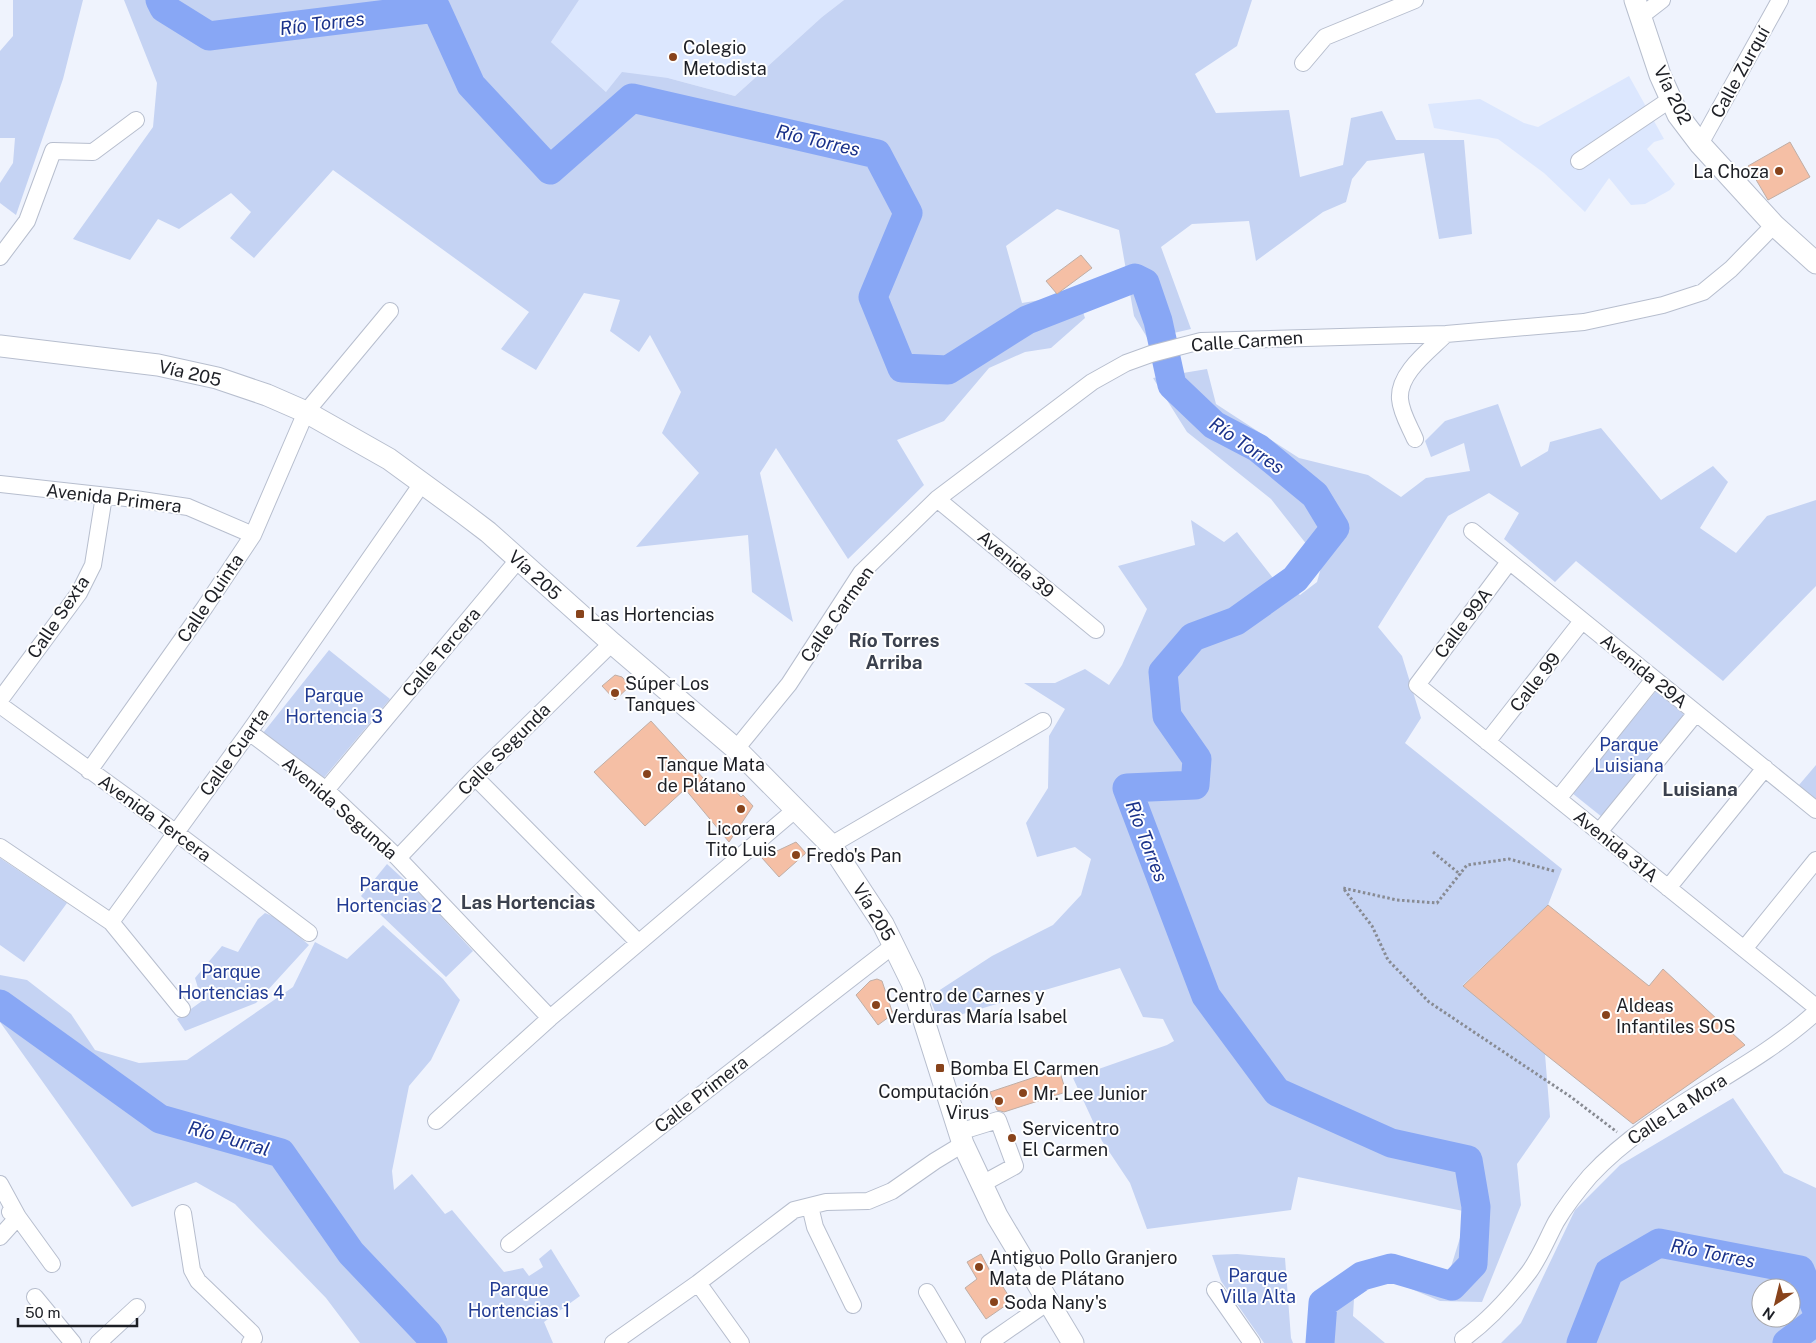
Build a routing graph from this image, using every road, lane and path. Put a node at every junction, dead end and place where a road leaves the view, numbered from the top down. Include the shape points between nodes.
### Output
1 (1416, 0) edge
2 (1662, 0) edge
3 (1780, 0) edge
4 (1637, 8) edge
5 (1303, 63) dead end
6 (1671, 99) junction
7 (136, 120) dead end
8 (1700, 144) junction
9 (1579, 161) dead end
10 (1774, 226) junction
11 (0, 257) edge
12 (1816, 264) edge
13 (390, 311) dead end
14 (1446, 334) junction
15 (0, 346) edge
16 (306, 412) junction
17 (1415, 439) dead end
18 (423, 482) junction
19 (0, 484) edge
20 (104, 496) junction
21 (937, 498) junction
22 (1472, 531) dead end
23 (253, 535) junction
24 (518, 560) junction
25 (1509, 562) junction
26 (1582, 620) junction
27 (1096, 630) dead end
28 (612, 643) junction
29 (1654, 679) junction
30 (1417, 685) joint
31 (0, 700) edge
32 (0, 705) edge
33 (1696, 713) junction
34 (1044, 721) dead end
35 (249, 732) junction
36 (1488, 742) junction
37 (736, 749) junction
38 (1765, 768) junction
39 (89, 770) junction
40 (475, 777) junction
41 (326, 790) junction
42 (1558, 799) junction
43 (795, 810) junction
44 (1816, 810) edge
45 (175, 832) junction
46 (1599, 832) junction
47 (831, 845) junction
48 (0, 847) edge
49 (1433, 852) dead end
50 (398, 858) junction
51 (1816, 860) edge
52 (1554, 872) dead end
53 (1460, 875) junction
54 (1668, 888) junction
55 (111, 922) junction
56 (309, 932) dead end
57 (638, 942) junction
58 (894, 945) junction
59 (1744, 949) junction
60 (1816, 1007) edge
61 (182, 1009) dead end
62 (1816, 1012) edge
63 (550, 1018) junction
64 (436, 1121) dead end
65 (961, 1138) junction
66 (1628, 1140) junction
67 (0, 1184) edge
68 (982, 1184) junction
69 (0, 1206) edge
70 (810, 1206) junction
71 (183, 1213) dead end
72 (18, 1217) junction
73 (0, 1237) edge
74 (509, 1244) dead end
75 (52, 1264) dead end
76 (698, 1283) junction
77 (1215, 1290) dead end
78 (927, 1292) dead end
79 (35, 1297) dead end
80 (1048, 1302) junction
81 (853, 1305) dead end
82 (137, 1307) dead end
83 (1463, 1339) dead end
84 (73, 1343) edge
85 (98, 1343) edge
86 (250, 1343) edge
87 (614, 1343) edge
88 (741, 1343) edge
89 (957, 1343) edge
90 (989, 1343) edge
91 (1073, 1343) edge
92 (1252, 1343) edge

1 - 5 street via 1325,36
2 - 4 street
3 - 8 street, Calle Zurquí
4 - 6 main road, Vía 202
6 - 8 main road, Vía 202 via 1678,115
6 - 9 street
7 - 11 street via 93,152 53,150 27,221
8 - 10 main road, Vía 202
10 - 12 main road, Vía 202
10 - 14 street, Calle Carmen via 1703,292 1663,305 1584,322
13 - 16 street, Calle Quinta
14 - 17 street via 1416,364 1402,385 1402,409
14 - 21 street, Calle Carmen via 1211,340 1151,354 1126,363 1092,382
15 - 16 main road, Vía 205 via 158,365 217,378
16 - 18 main road, Vía 205
16 - 23 street, Calle Quinta
18 - 24 main road, Vía 205 via 488,532
18 - 35 street, Calle Cuarta
19 - 20 street, Avenida Primera
20 - 23 street, Avenida Primera via 188,508
20 - 31 street, Calle Sexta via 92,565 82,586
21 - 27 street, Avenida 39
21 - 37 street, Calle Carmen via 860,573 789,684
22 - 25 street, Avenida 29A
23 - 39 street, Calle Quinta
24 - 28 main road, Vía 205
24 - 41 street, Calle Tercera
25 - 26 street, Avenida 29A
25 - 30 street, Calle 99A
26 - 29 street, Avenida 29A
26 - 36 street, Calle 99
28 - 37 main road, Vía 205
28 - 40 street, Calle Segunda
29 - 33 street, Avenida 29A
29 - 42 street
30 - 36 street, Avenida 31A
32 - 39 street, Avenida Tercera
33 - 38 street, Avenida 29A
33 - 46 street
34 - 47 street
35 - 41 street, Avenida Segunda
35 - 45 street, Calle Cuarta
36 - 42 street, Avenida 31A
37 - 43 main road, Vía 205
38 - 44 street, Avenida 29A
38 - 54 street
39 - 45 street, Avenida Tercera
40 - 50 street, Calle Segunda
40 - 57 street
41 - 50 street, Avenida Segunda
42 - 46 street, Avenida 31A
43 - 47 main road, Vía 205
43 - 57 street
45 - 55 street, Calle Cuarta
45 - 56 street, Avenida Tercera
46 - 54 street, Avenida 31A
47 - 58 main road, Vía 205 via 884,924
48 - 55 street
49 - 53 path
50 - 63 street, Avenida Segunda
51 - 59 street
52 - 53 path via 1509,858 1467,865
53 - 66 path via 1438,903 1397,900 1343,888 1372,926 1388,960 1429,1002 1571,1097
54 - 59 street, Avenida 31A
55 - 61 street
57 - 63 street
58 - 65 main road, Vía 205 via 912,983
58 - 74 street, Calle Primera
59 - 60 street, Avenida 31A
62 - 66 street, Calle La Mora via 1795,1032
63 - 64 street
65 - 68 main road, Vía 205
65 - 68 street via 998,1120 1015,1166
65 - 70 street via 892,1191 868,1201 826,1202
66 - 83 street, Calle La Mora via 1589,1177 1556,1222 1529,1271 1482,1325
67 - 72 street
68 - 80 main road, Vía 205 via 997,1216
69 - 72 street
70 - 76 street via 794,1210
70 - 81 street via 815,1227
71 - 86 street via 192,1270 198,1282 252,1334 254,1338
72 - 73 street
72 - 75 street
76 - 87 street
76 - 88 street
77 - 92 street
78 - 89 street
79 - 84 street
80 - 90 street
80 - 91 main road, Vía 205
82 - 85 street

